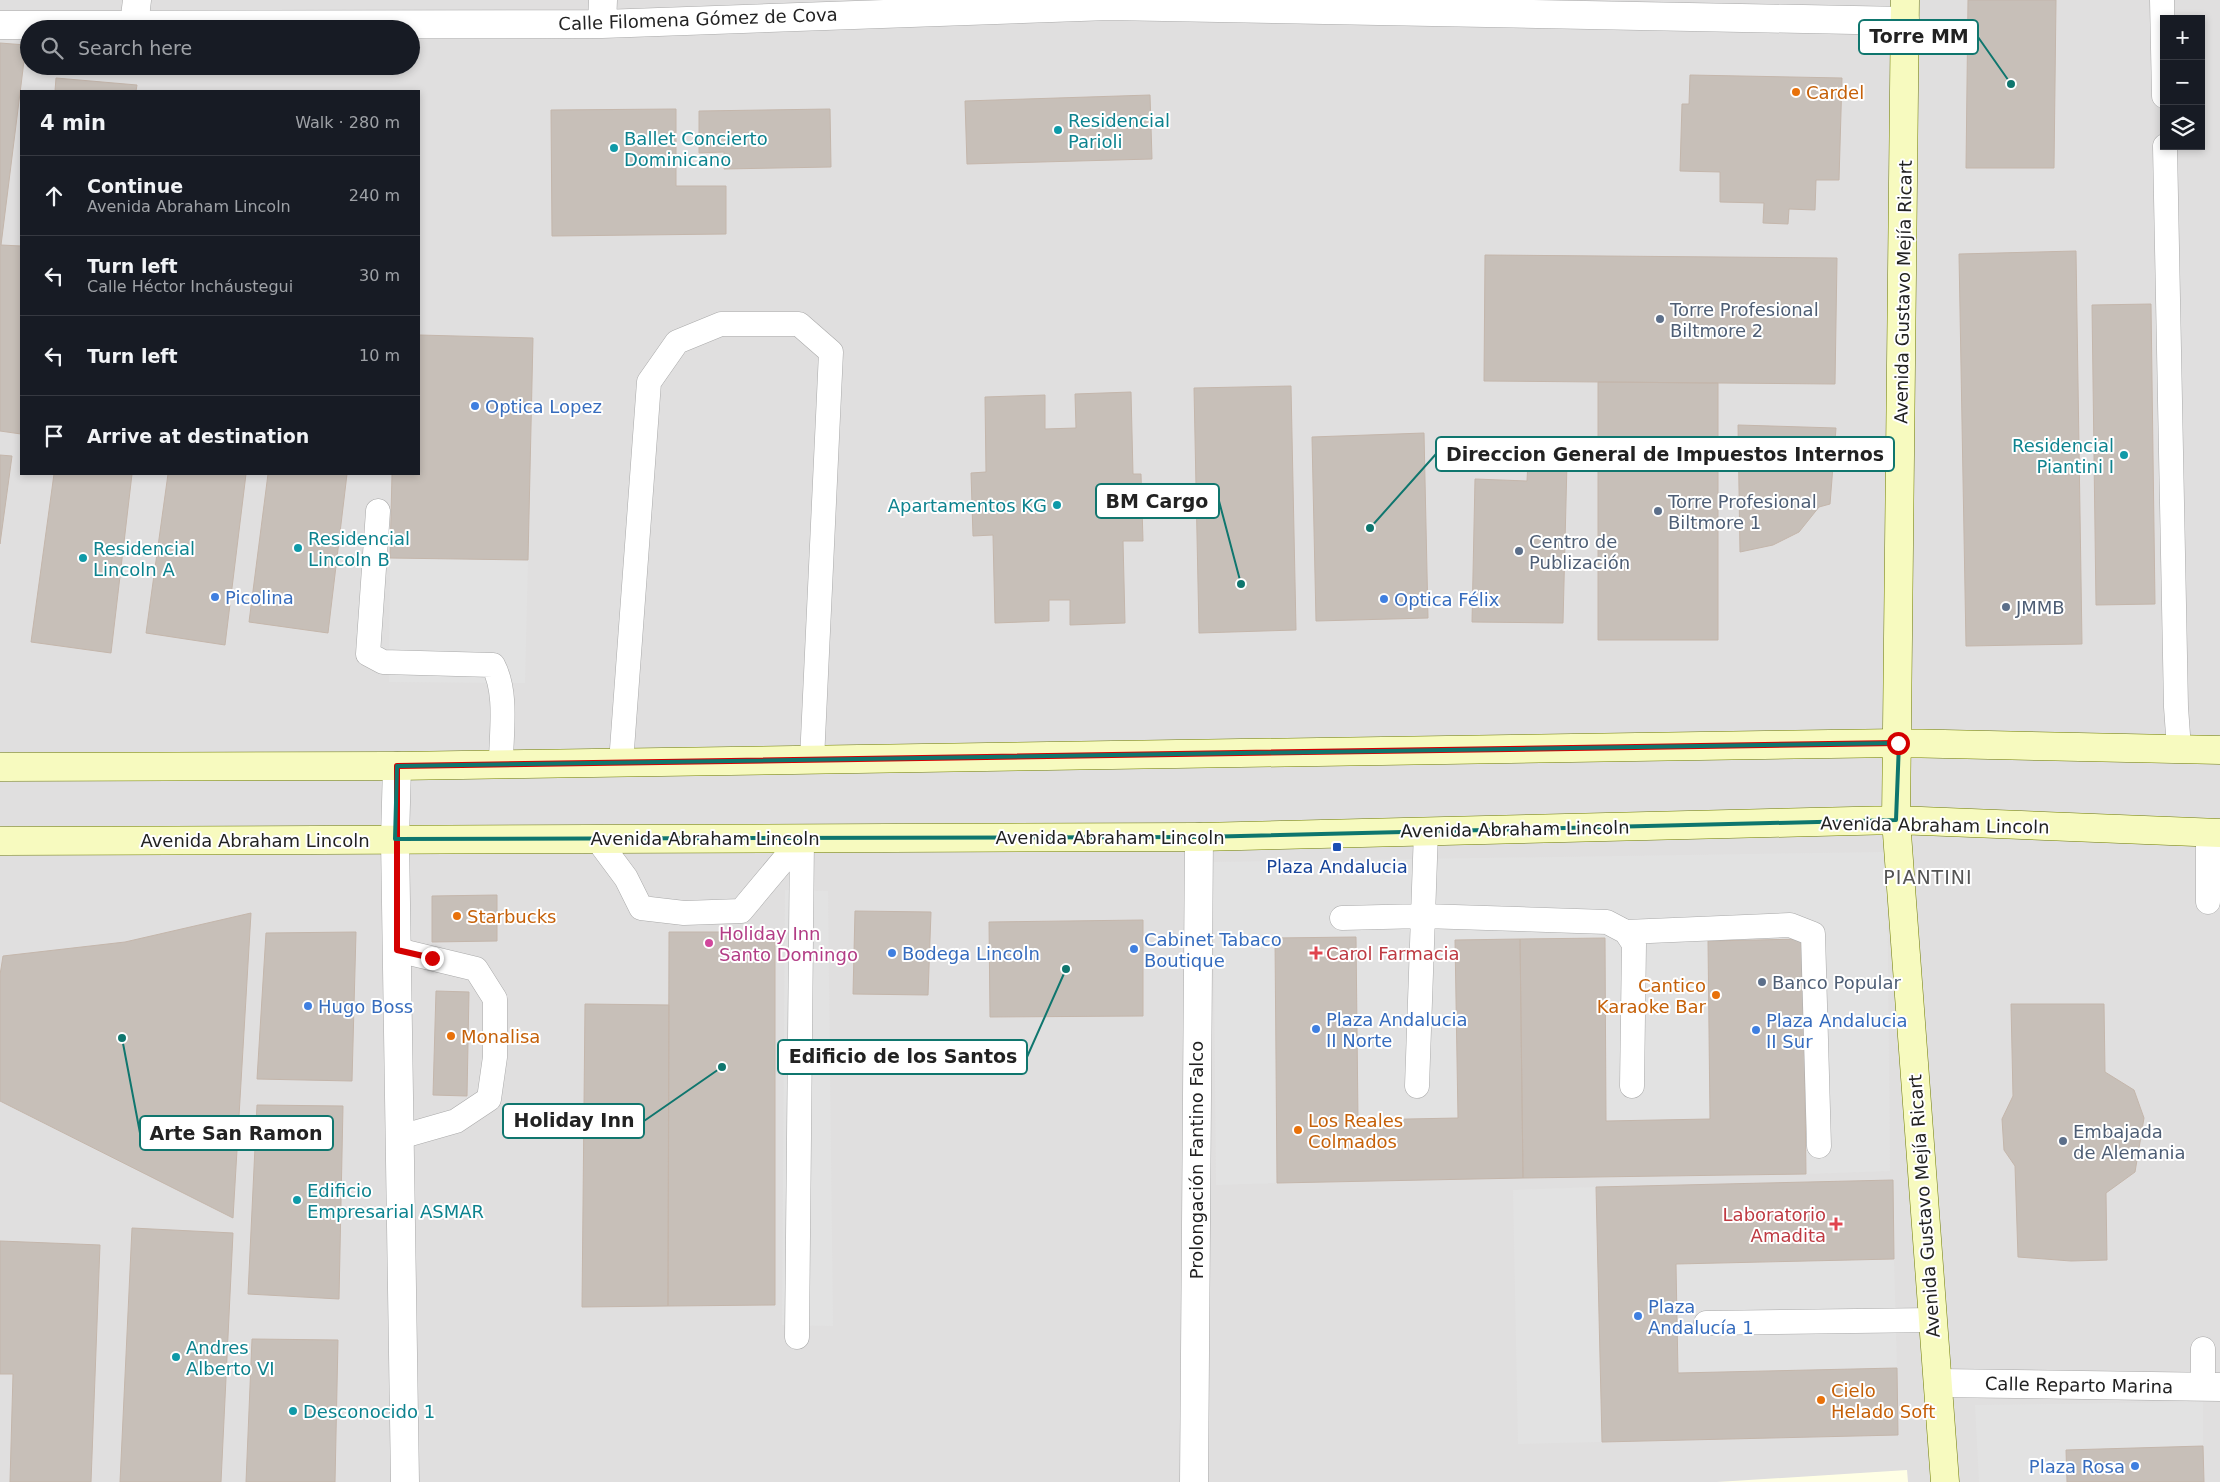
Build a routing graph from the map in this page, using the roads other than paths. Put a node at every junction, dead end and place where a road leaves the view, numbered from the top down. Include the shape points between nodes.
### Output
1 (2162, 0) edge
2 (1109, 3) edge
3 (1905, 10) edge
4 (135, 12) edge
5 (602, 12) edge
6 (52, 20) edge
7 (20, 23) edge
8 (0, 25) edge
9 (2163, 60) edge
10 (2165, 150) edge
11 (378, 511) dead end
12 (1898, 743) junction
13 (2179, 749) junction
14 (2220, 750) edge
15 (812, 760) junction
16 (621, 763) junction
17 (501, 764) junction
18 (397, 766) junction
19 (0, 767) edge
20 (1896, 820) junction
21 (1426, 831) junction
22 (2214, 833) edge
23 (1199, 837) junction
24 (802, 838) junction
25 (597, 839) junction
26 (396, 840) junction
27 (0, 841) edge
28 (2208, 902) dead end
29 (1423, 916) junction
30 (1342, 918) dead end
31 (1626, 932) junction
32 (397, 950) junction
33 (1417, 1086) dead end
34 (1632, 1086) dead end
35 (400, 1137) junction
36 (1819, 1146) dead end
37 (1933, 1320) junction
38 (1706, 1323) dead end
39 (797, 1337) dead end
40 (2203, 1348) dead end
41 (1938, 1383) junction
42 (2211, 1387) edge
43 (405, 1482) edge
44 (1194, 1482) edge
45 (1945, 1482) edge

1 - 9 lane
2 - 3 street, Calle Filomena Gómez de Cova
2 - 5 street, Calle Filomena Gómez de Cova
3 - 12 main road, Avenida Gustavo Mejía Ricart
4 - 5 street, Calle Filomena Gómez de Cova
4 - 6 street, Calle Filomena Gómez de Cova
7 - 8 street, Calle Filomena Gómez de Cova
10 - 13 lane
11 - 17 lane via 368,654 384,662 493,665 499,676 501,692
12 - 13 main road
12 - 15 main road
12 - 20 main road, Avenida Gustavo Mejía Ricart
13 - 14 main road
15 - 16 main road
15 - 16 lane via 831,352 799,324 721,324 677,342 649,382
16 - 17 main road
17 - 18 main road
18 - 19 main road
18 - 26 street
20 - 21 main road, Avenida Abraham Lincoln
20 - 22 main road, Avenida Abraham Lincoln
20 - 37 main road, Avenida Gustavo Mejía Ricart
21 - 23 main road, Avenida Abraham Lincoln
21 - 29 lane
22 - 28 lane
23 - 24 main road, Avenida Abraham Lincoln
23 - 44 street, Prolongación Fantino Falco
24 - 25 main road, Avenida Abraham Lincoln
24 - 25 lane via 741,911 684,913 641,908 626,878
24 - 39 lane
25 - 26 main road, Avenida Abraham Lincoln
26 - 27 main road, Avenida Abraham Lincoln
26 - 32 street
29 - 30 lane
29 - 31 lane via 1607,922
29 - 33 lane
31 - 34 lane via 1634,944
31 - 36 lane via 1790,925 1813,934
32 - 35 street
32 - 35 lane via 476,969 495,999 495,1057 489,1099 456,1122
35 - 43 street
37 - 38 lane
37 - 41 main road, Avenida Gustavo Mejía Ricart
40 - 42 lane
41 - 42 street, Calle Reparto Marina
41 - 45 main road, Avenida Gustavo Mejía Ricart

